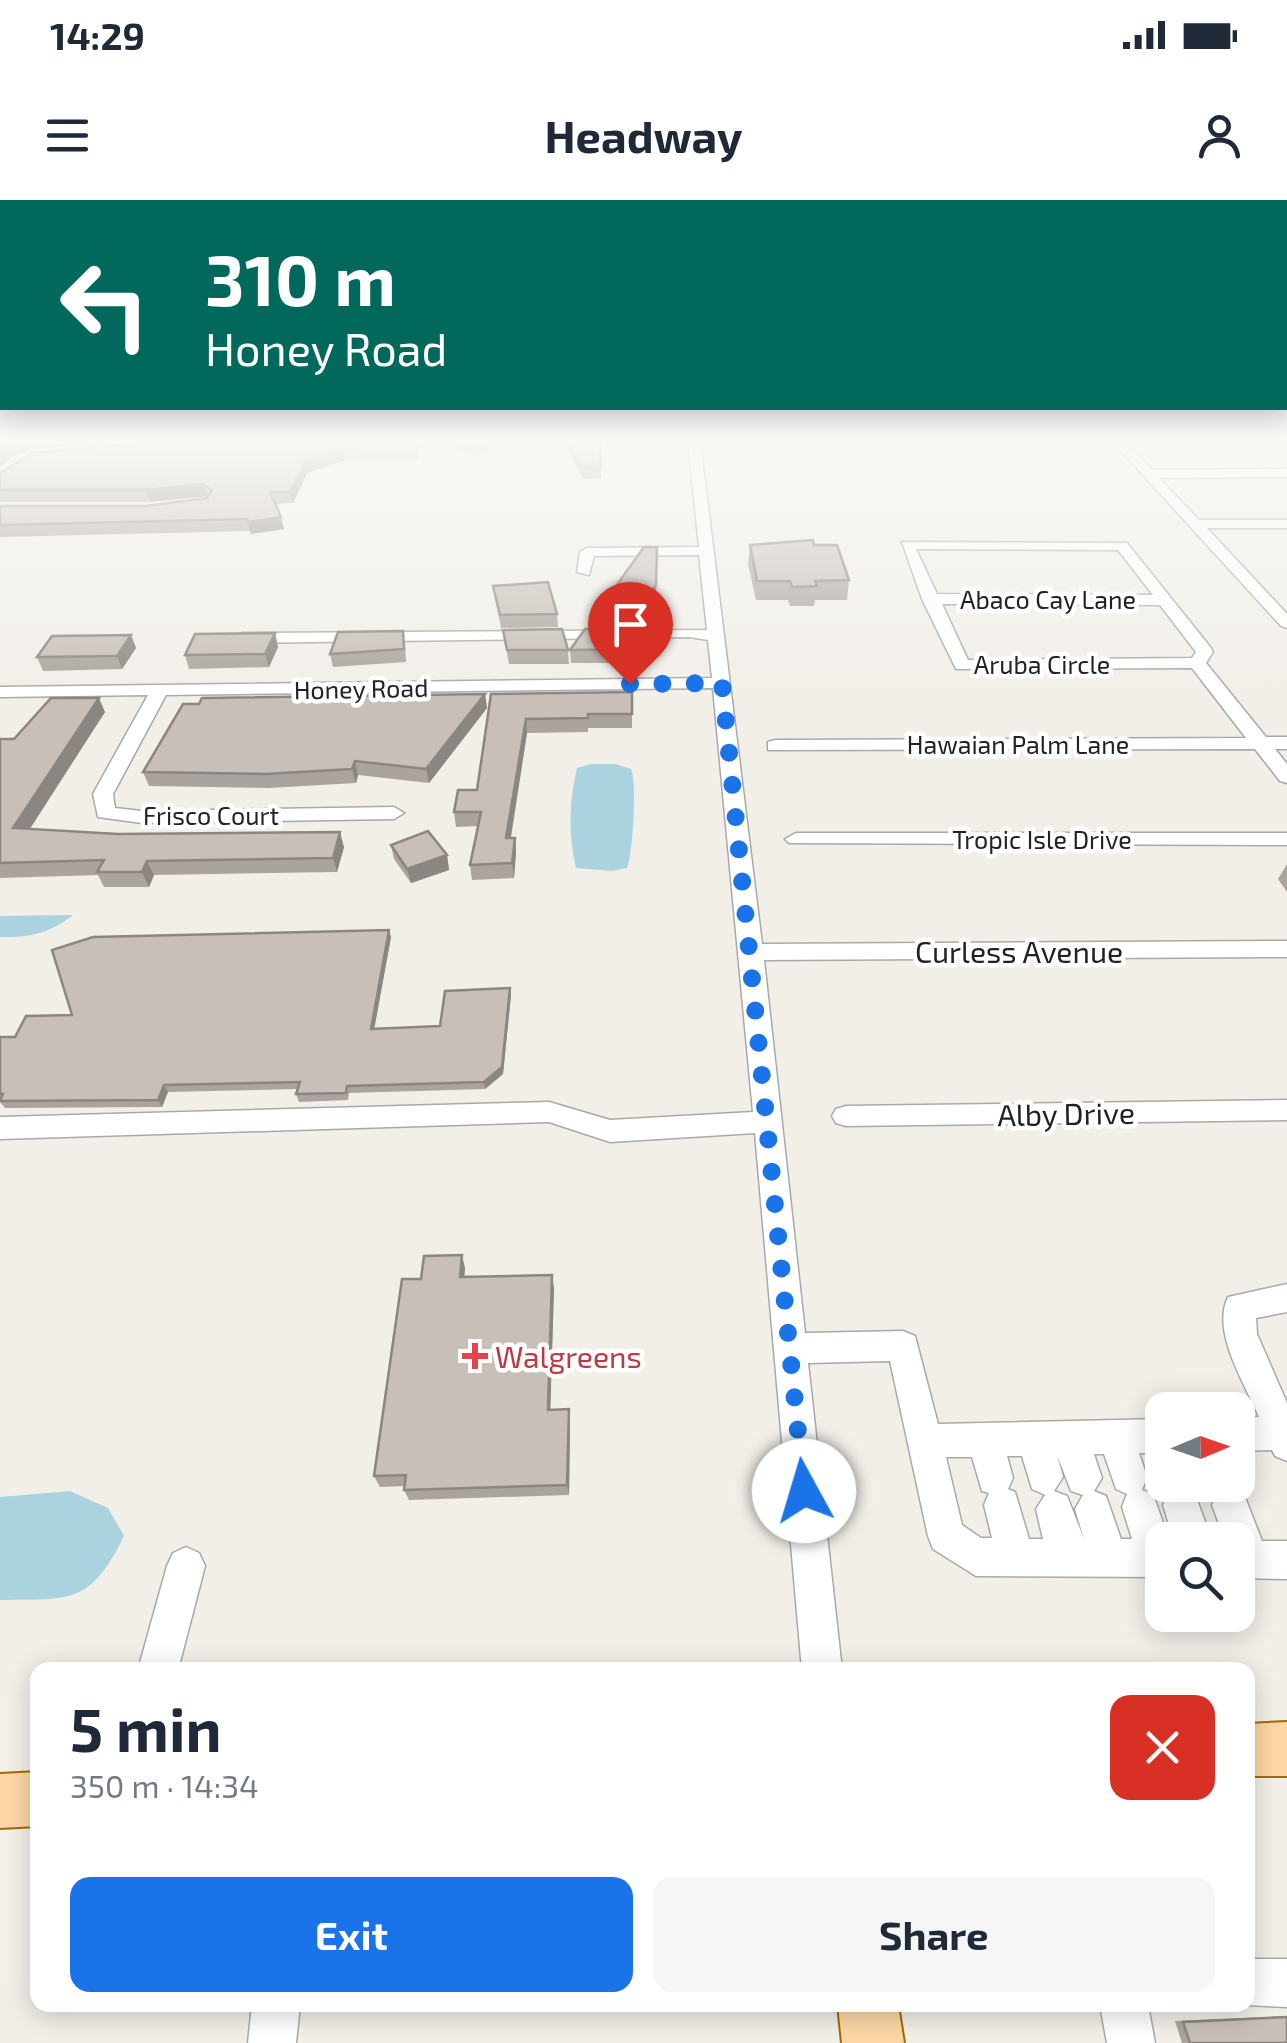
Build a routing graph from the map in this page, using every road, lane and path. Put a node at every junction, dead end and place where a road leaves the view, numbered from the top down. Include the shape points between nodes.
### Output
1 (703, 527) edge
2 (1201, 527) edge
3 (706, 552) junction
4 (584, 572) dead end
5 (930, 599) junction
6 (1166, 600) junction
7 (1287, 624) edge
8 (716, 636) junction
9 (228, 638) edge
10 (1197, 663) junction
11 (722, 683) junction
12 (159, 691) junction
13 (0, 692) edge
14 (1260, 742) junction
15 (1287, 742) edge
16 (776, 746) dead end
17 (1287, 777) edge
18 (394, 813) dead end
19 (796, 839) dead end
20 (1287, 840) edge
21 (1287, 949) edge
22 (751, 952) junction
23 (1287, 1110) edge
24 (846, 1116) dead end
25 (767, 1122) junction
26 (0, 1128) edge
27 (1287, 1298) edge
28 (790, 1348) junction
29 (1255, 1435) edge
30 (1116, 1436) junction
31 (1035, 1438) junction
32 (1072, 1438) junction
33 (1285, 1438) edge
34 (986, 1440) junction
35 (1145, 1440) edge
36 (925, 1441) junction
37 (1230, 1504) dead end
38 (1181, 1505) dead end
39 (1145, 1522) edge
40 (1187, 1522) edge
41 (1015, 1557) junction
42 (1067, 1558) junction
43 (1108, 1558) junction
44 (1145, 1558) edge
45 (1258, 1560) edge
46 (186, 1566) dead end
47 (160, 1662) edge
48 (821, 1662) edge
49 (1287, 1749) edge
50 (1255, 1750) edge
51 (30, 1800) edge
52 (0, 1801) edge
53 (1255, 1983) edge
54 (1287, 1983) edge
55 (275, 2012) edge
56 (869, 2012) edge
57 (1125, 2012) edge
58 (272, 2043) edge
59 (873, 2043) edge
60 (1131, 2043) edge

1 - 3 street
2 - 7 street via 1262,586
3 - 4 street via 587,552
3 - 8 street
5 - 6 street, Abaco Cay Lane
5 - 6 street, Aruba Circle via 907,545 1122,546
5 - 10 street, Aruba Circle via 962,665
6 - 10 street, Aruba Circle via 1206,652
8 - 9 street
8 - 11 street
10 - 14 street
11 - 12 street, Honey Road
11 - 22 street
12 - 13 street, Honey Road
12 - 18 street, Frisco Court via 104,794 105,813
14 - 15 street, Hawaian Palm Lane
14 - 16 street, Hawaian Palm Lane
14 - 17 street
19 - 20 street, Tropic Isle Drive
21 - 22 street, Curless Avenue
22 - 25 street
23 - 24 street, Alby Drive
25 - 26 street via 610,1131 549,1112
25 - 28 street
27 - 33 street via 1240,1307 1242,1334
28 - 36 street via 904,1346
28 - 48 street
29 - 33 street
30 - 32 street
30 - 35 street
30 - 39 street
31 - 32 street
31 - 34 street
31 - 42 street
32 - 43 street
34 - 36 street
34 - 41 street
36 - 41 street via 946,1536 976,1557
37 - 45 street
38 - 40 street
41 - 42 street
42 - 43 street
43 - 44 street
46 - 47 street
49 - 50 main road
51 - 52 main road
53 - 54 street
55 - 58 street
56 - 59 main road
57 - 60 street

